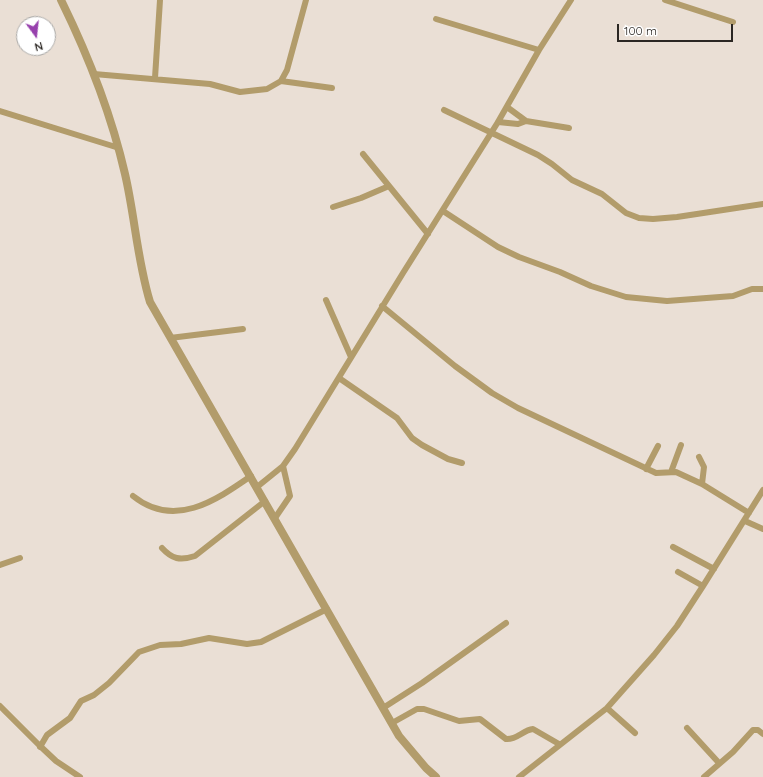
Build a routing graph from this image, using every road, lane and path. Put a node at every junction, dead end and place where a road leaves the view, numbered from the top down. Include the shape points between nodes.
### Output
1 (61, 0) edge
2 (160, 0) edge
3 (571, 0) edge
4 (665, 0) edge
5 (304, 1) edge
6 (436, 20) dead end
7 (734, 22) dead end
8 (539, 50) junction
9 (94, 74) junction
10 (155, 78) junction
11 (281, 81) junction
12 (332, 88) dead end
13 (507, 107) junction
14 (444, 110) dead end
15 (0, 111) edge
16 (526, 121) junction
17 (498, 122) junction
18 (570, 128) dead end
19 (491, 132) junction
20 (119, 148) junction
21 (363, 154) dead end
22 (389, 186) junction
23 (763, 204) edge
24 (333, 207) dead end
25 (443, 211) junction
26 (428, 234) junction
27 (763, 289) edge
28 (326, 300) dead end
29 (382, 306) junction
30 (243, 329) dead end
31 (170, 338) junction
32 (351, 357) junction
33 (339, 378) junction
34 (681, 445) dead end
35 (658, 446) dead end
36 (699, 456) dead end
37 (462, 463) dead end
38 (283, 466) junction
39 (646, 469) junction
40 (671, 472) junction
41 (251, 476) junction
42 (702, 484) junction
43 (257, 487) junction
44 (763, 490) edge
45 (133, 496) dead end
46 (265, 501) junction
47 (749, 513) junction
48 (275, 518) junction
49 (745, 521) junction
50 (763, 529) edge
51 (162, 548) dead end
52 (673, 548) dead end
53 (20, 558) dead end
54 (0, 565) edge
55 (714, 569) junction
56 (678, 572) dead end
57 (703, 586) junction
58 (327, 610) junction
59 (506, 624) dead end
60 (0, 706) edge
61 (383, 708) junction
62 (607, 708) junction
63 (392, 724) junction
64 (687, 728) dead end
65 (635, 733) dead end
66 (763, 734) edge
67 (559, 744) junction
68 (40, 746) junction
69 (719, 763) junction
70 (80, 777) edge
71 (436, 777) edge
72 (519, 777) edge
73 (704, 777) edge

1 - 9 street
2 - 10 street
3 - 8 street
4 - 7 street
5 - 11 street via 287,70
6 - 8 street
8 - 13 street
9 - 10 street
9 - 20 street
10 - 11 street via 210,84 240,92 267,89
11 - 12 street
13 - 16 street
13 - 17 street
14 - 19 street
15 - 20 street
16 - 17 street via 518,124
16 - 18 street
17 - 19 street
19 - 23 street via 538,155 572,180 602,194 626,213 639,218 677,217
19 - 25 street
20 - 31 street via 131,201 144,281 150,302
21 - 22 street
22 - 24 street
22 - 26 street
25 - 26 street
25 - 27 street via 498,247 519,257 626,297 667,301 733,296 752,289
26 - 29 street
28 - 32 street
29 - 32 street
29 - 39 street via 492,393
30 - 31 street
31 - 41 street
32 - 33 street
33 - 37 street via 397,418 412,438 422,445 448,459
33 - 38 street
34 - 40 street
35 - 39 street
36 - 42 street via 705,471
38 - 43 street
38 - 48 street via 290,496
39 - 40 street via 661,474
40 - 42 street
41 - 43 street
41 - 45 street via 221,497 185,510 160,510 148,507
42 - 47 street
43 - 46 street
44 - 47 street
46 - 48 street
46 - 51 street via 195,556 185,560 176,559
47 - 49 street
48 - 58 street
49 - 50 street
49 - 55 street
52 - 55 street
53 - 54 street
55 - 57 street
56 - 57 street
57 - 62 street via 677,626
58 - 61 street
58 - 68 street via 261,642 247,644 210,638 160,645 140,652 105,687 81,701 70,718 47,735
59 - 61 street
60 - 68 street
61 - 63 street
62 - 65 street
62 - 67 street
63 - 67 street via 417,709 424,709 459,720 480,719 506,739 533,729
63 - 71 street via 399,736
64 - 69 street
66 - 69 street via 753,730
67 - 72 street
68 - 70 street via 56,761
69 - 73 street

